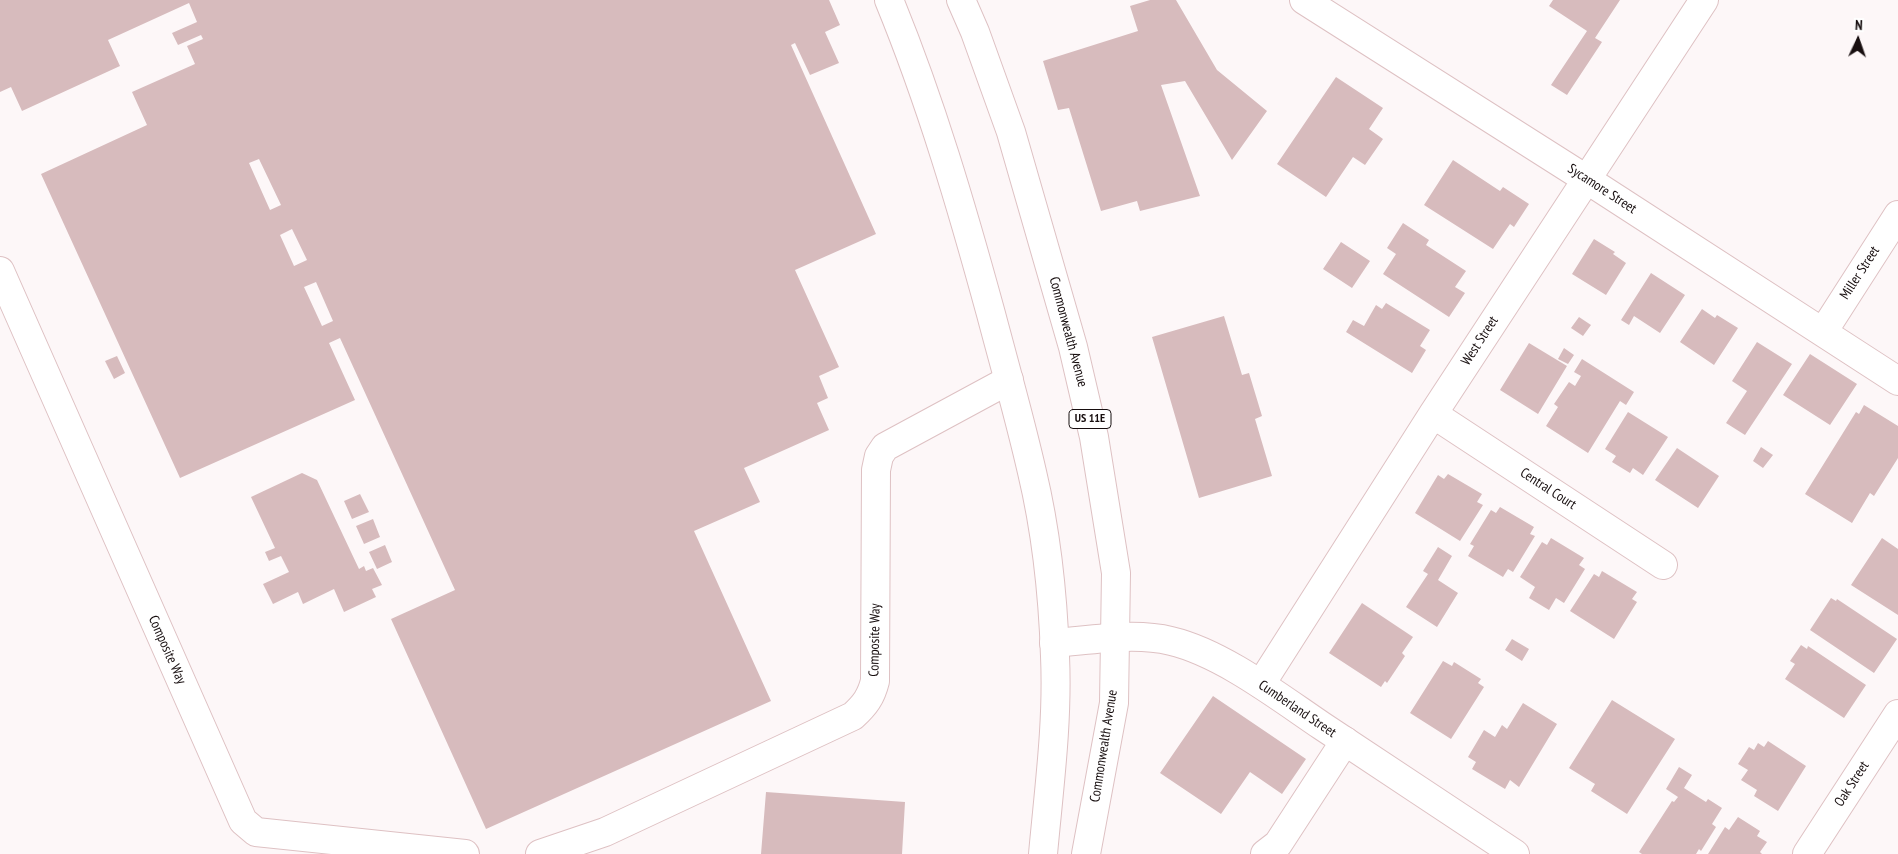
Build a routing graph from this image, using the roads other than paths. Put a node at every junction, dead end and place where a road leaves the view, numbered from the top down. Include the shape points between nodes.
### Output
1 (889, 0) edge
2 (961, 0) edge
3 (1304, 0) edge
4 (1704, 0) edge
5 (1586, 179) junction
6 (1898, 215) edge
7 (0, 271) edge
8 (1823, 332) junction
9 (1009, 380) junction
10 (1898, 381) edge
11 (1432, 414) junction
12 (1663, 565) dead end
13 (1116, 638) junction
14 (1054, 643) junction
15 (1261, 684) junction
16 (1898, 714) edge
17 (1345, 741) junction
18 (1088, 853) edge
19 (465, 854) edge
20 (540, 854) edge
21 (1043, 854) edge
22 (1265, 854) edge
23 (1515, 854) edge
24 (1807, 854) edge

1 - 9 main road via 909,49 966,224
2 - 13 main road, Commonwealth Avenue / US 11E via 1010,132 1073,347 1094,437 1116,573
3 - 5 main road, Sycamore Street
4 - 5 main road, West Street
5 - 8 main road, Sycamore Street
5 - 11 main road, West Street
6 - 8 main road, Miller Street
7 - 19 main road, Composite Way via 243,821 256,832
8 - 10 main road, Sycamore Street
9 - 14 main road via 1033,474 1046,552
9 - 20 main road, Composite Way via 885,447 879,456 876,470 875,681 864,706 853,716 604,832
11 - 12 main road, Central Court
11 - 15 main road, West Street
13 - 14 main road, Cumberland Street
13 - 15 main road, Cumberland Street via 1155,638 1189,646
13 - 18 main road, Commonwealth Avenue / US 11E via 1114,703
14 - 21 main road via 1054,723
15 - 17 main road, Cumberland Street
16 - 24 main road, Oak Street
17 - 22 main road via 1278,844
17 - 23 main road, Cumberland Street

